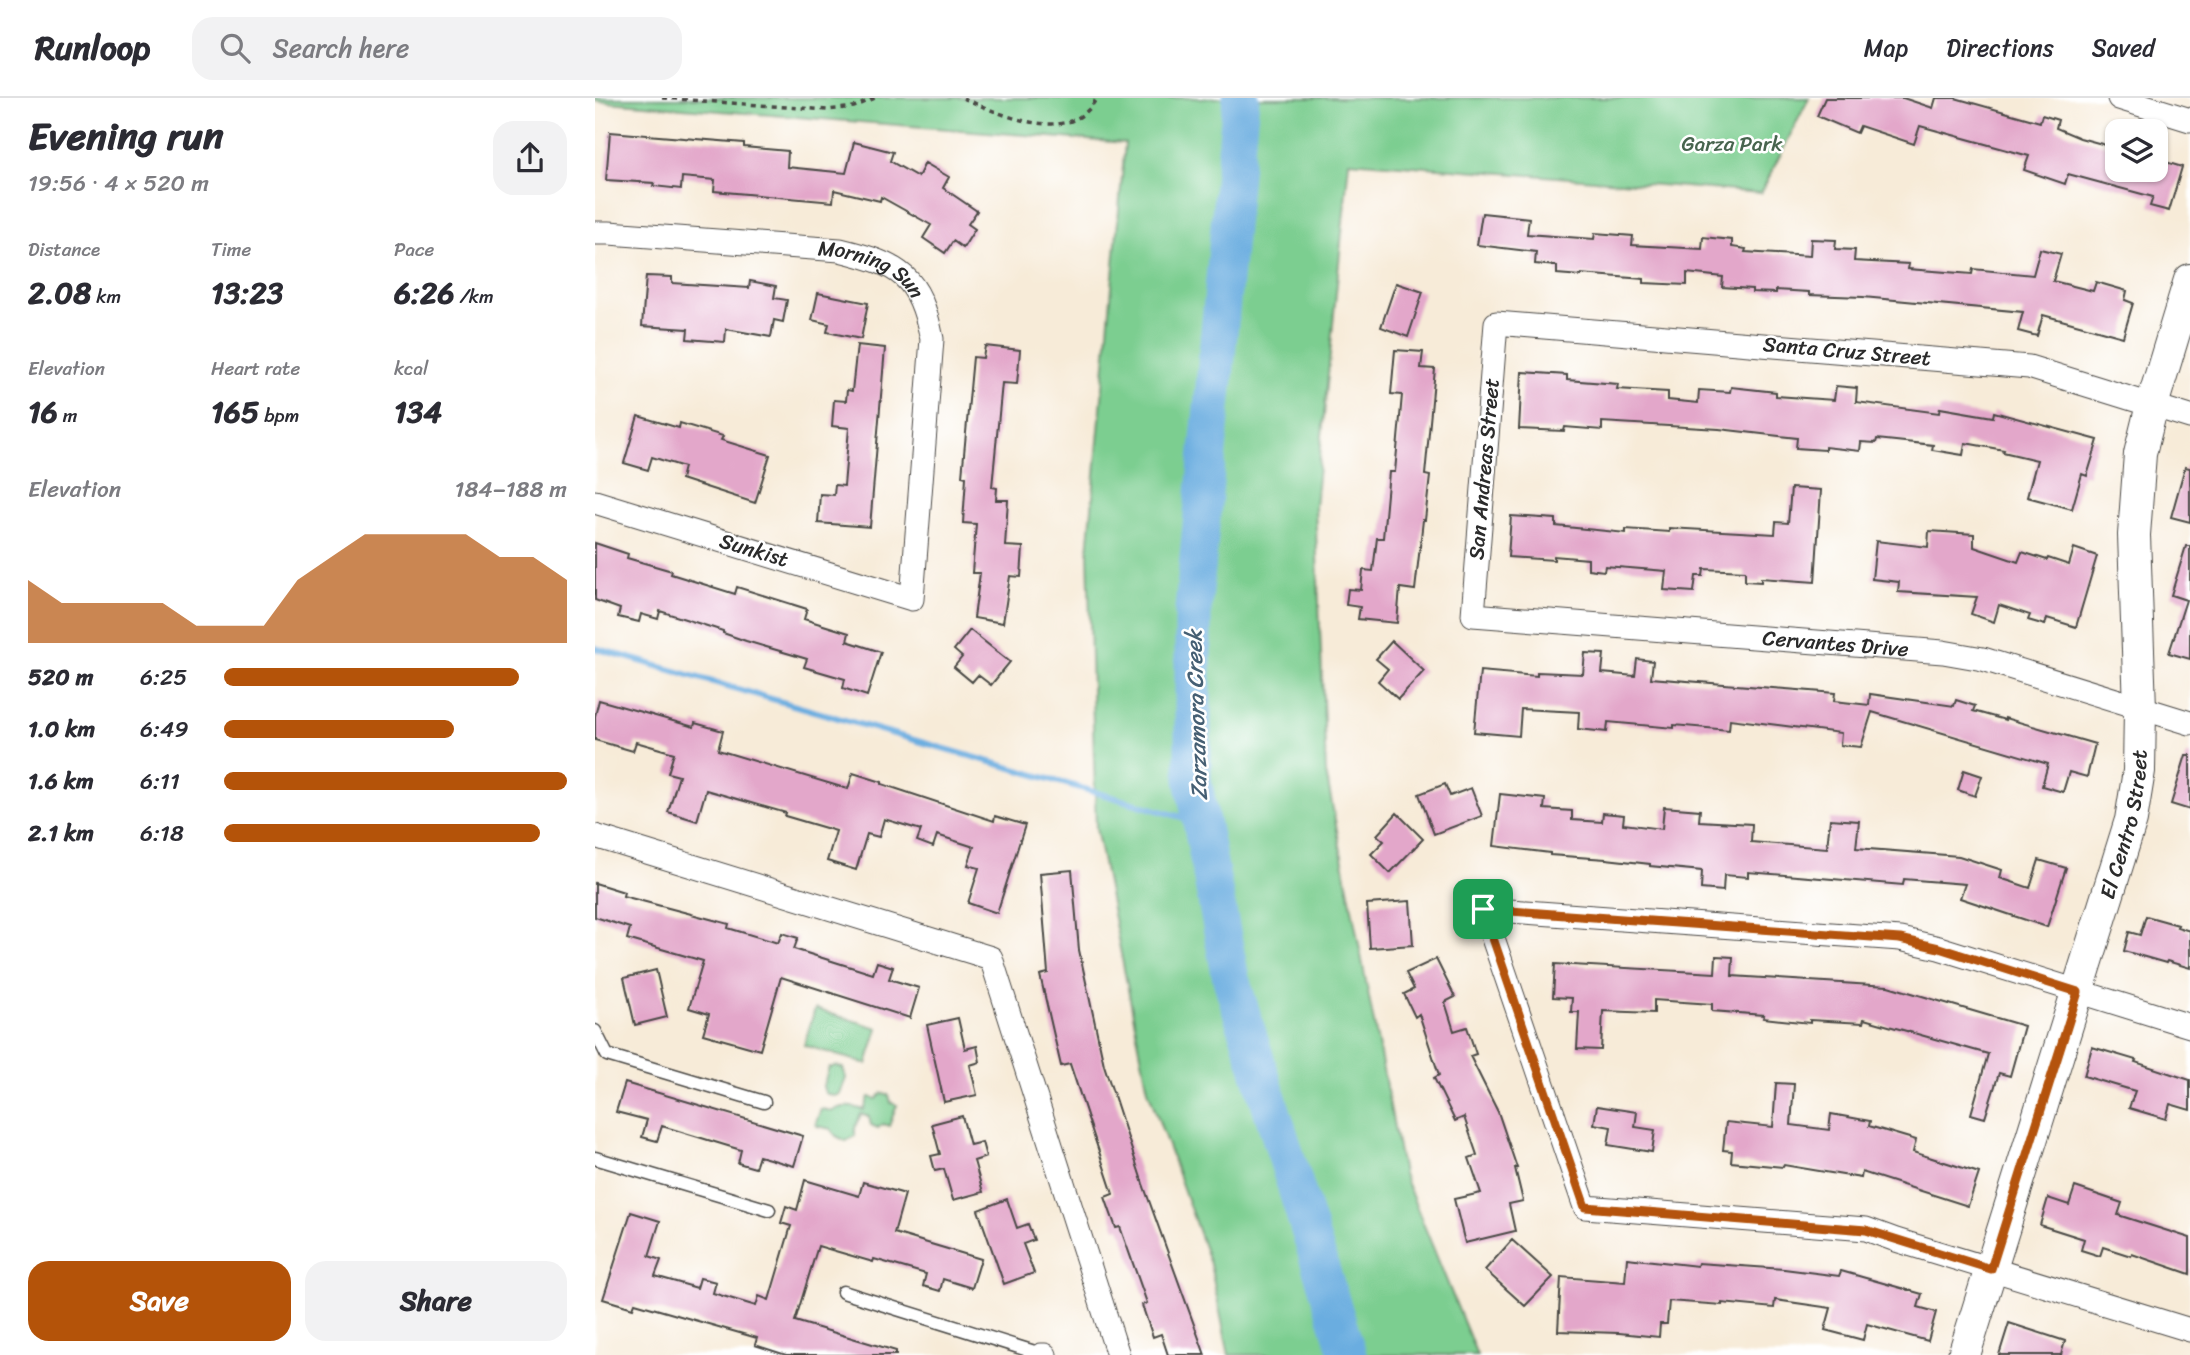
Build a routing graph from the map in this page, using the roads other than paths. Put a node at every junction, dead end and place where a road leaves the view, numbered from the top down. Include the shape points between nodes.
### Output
1 (2119, 98) edge
2 (2190, 120) edge
3 (595, 233) edge
4 (2190, 280) edge
5 (1496, 323) joint
6 (2152, 405) junction
7 (2190, 417) edge
8 (595, 502) edge
9 (912, 599) joint
10 (1473, 615) joint
11 (2140, 708) junction
12 (2190, 723) edge
13 (595, 836) edge
14 (2078, 992) junction
15 (2190, 1026) edge
16 (595, 1031) edge
17 (764, 1102) dead end
18 (595, 1158) edge
19 (769, 1210) dead end
20 (1991, 1269) junction
21 (843, 1292) dead end
22 (2190, 1331) edge
23 (1042, 1355) edge
24 (1118, 1355) edge
25 (1964, 1355) edge

1 - 2 street
3 - 9 street, Morning Sun via 840,250 895,269 914,287 926,309 932,339
4 - 6 street, El Centro Street
5 - 6 street, Santa Cruz Street via 2000,363 2029,367
5 - 10 street, San Andreas Street
6 - 7 street, Santa Cruz Street
6 - 11 street, El Centro Street via 2140,454 2134,535
8 - 9 street, Sunkist
10 - 11 street, Cervantes Drive via 1943,652 1983,659
11 - 12 street, Cervantes Drive
11 - 14 street, El Centro Street via 2137,791
13 - 24 street via 991,958
14 - 15 street
14 - 20 street, El Centro Street
14 - 20 street via 1900,939 1483,909 1585,1207 1866,1230
16 - 17 lane via 607,1055
18 - 19 lane
20 - 22 street
20 - 25 street, El Centro Street
21 - 23 lane

